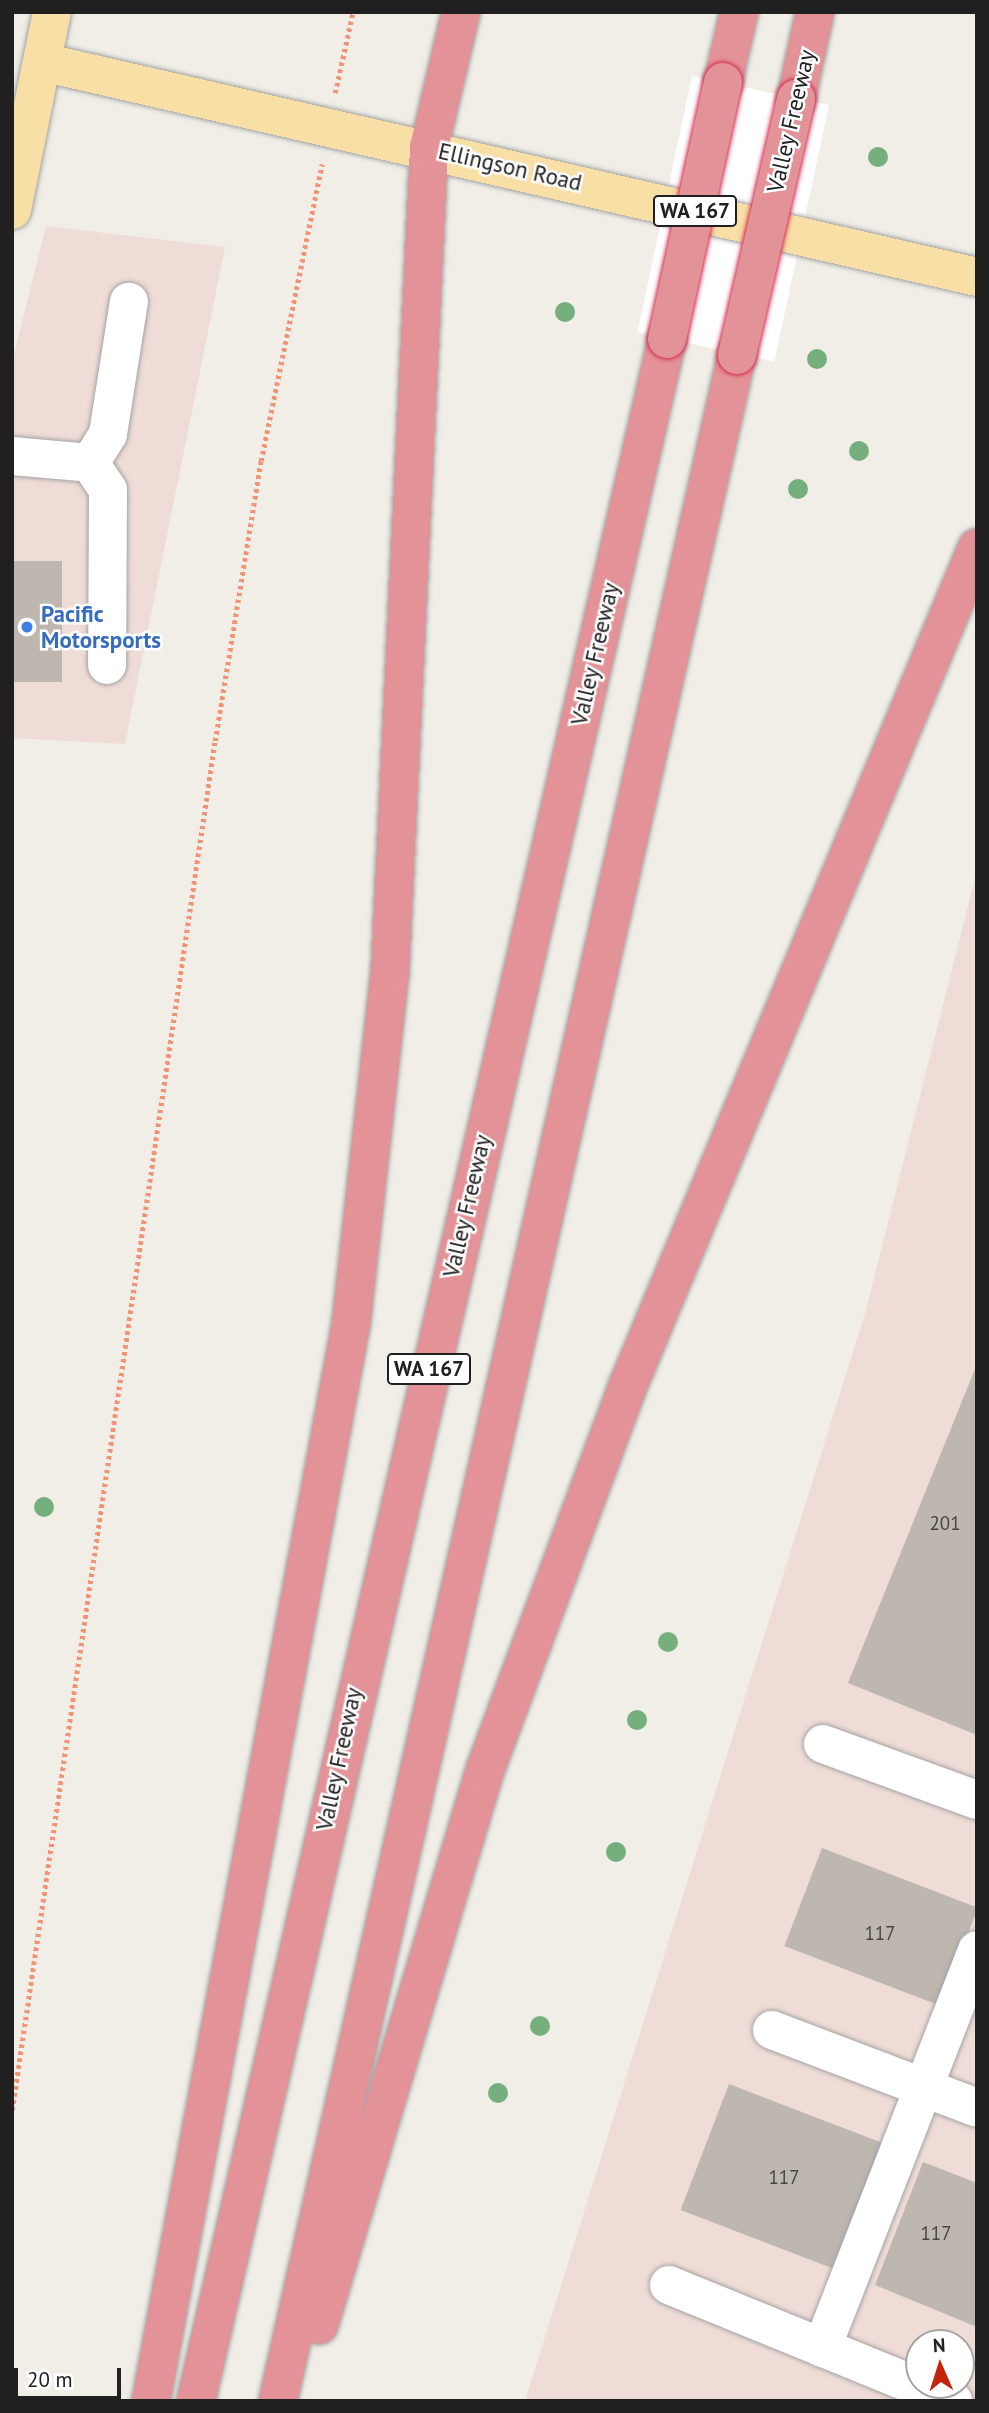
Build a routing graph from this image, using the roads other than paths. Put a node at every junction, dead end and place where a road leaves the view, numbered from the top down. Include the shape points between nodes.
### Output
1 (52, 12) edge
2 (461, 12) edge
3 (738, 12) edge
4 (815, 12) edge
5 (42, 62) junction
6 (429, 148) junction
7 (12, 209) edge
8 (977, 277) edge
9 (129, 302) dead end
10 (12, 456) edge
11 (90, 463) junction
12 (977, 548) edge
13 (107, 665) dead end
14 (823, 1744) dead end
15 (977, 1800) edge
16 (977, 1950) edge
17 (772, 2030) dead end
18 (923, 2087) junction
19 (977, 2108) edge
20 (669, 2285) dead end
21 (822, 2348) junction
22 (150, 2401) edge
23 (196, 2401) edge
24 (278, 2401) edge
25 (296, 2401) edge
26 (953, 2401) edge

1 - 5 main road
2 - 6 highway
3 - 23 highway, Valley Freeway / WA 167, bridge via 667,339 358,1670
4 - 24 highway, Valley Freeway / WA 167, bridge
5 - 6 main road, Ellingson Road
5 - 7 main road
6 - 8 main road, Ellingson Road
6 - 22 highway via 390,972 351,1324
9 - 11 lane via 108,434
10 - 11 lane
11 - 13 lane via 108,490
12 - 25 highway via 627,1388 485,1770
14 - 15 lane
16 - 18 lane
17 - 18 lane
18 - 19 lane
18 - 21 lane
20 - 21 lane
21 - 26 lane

